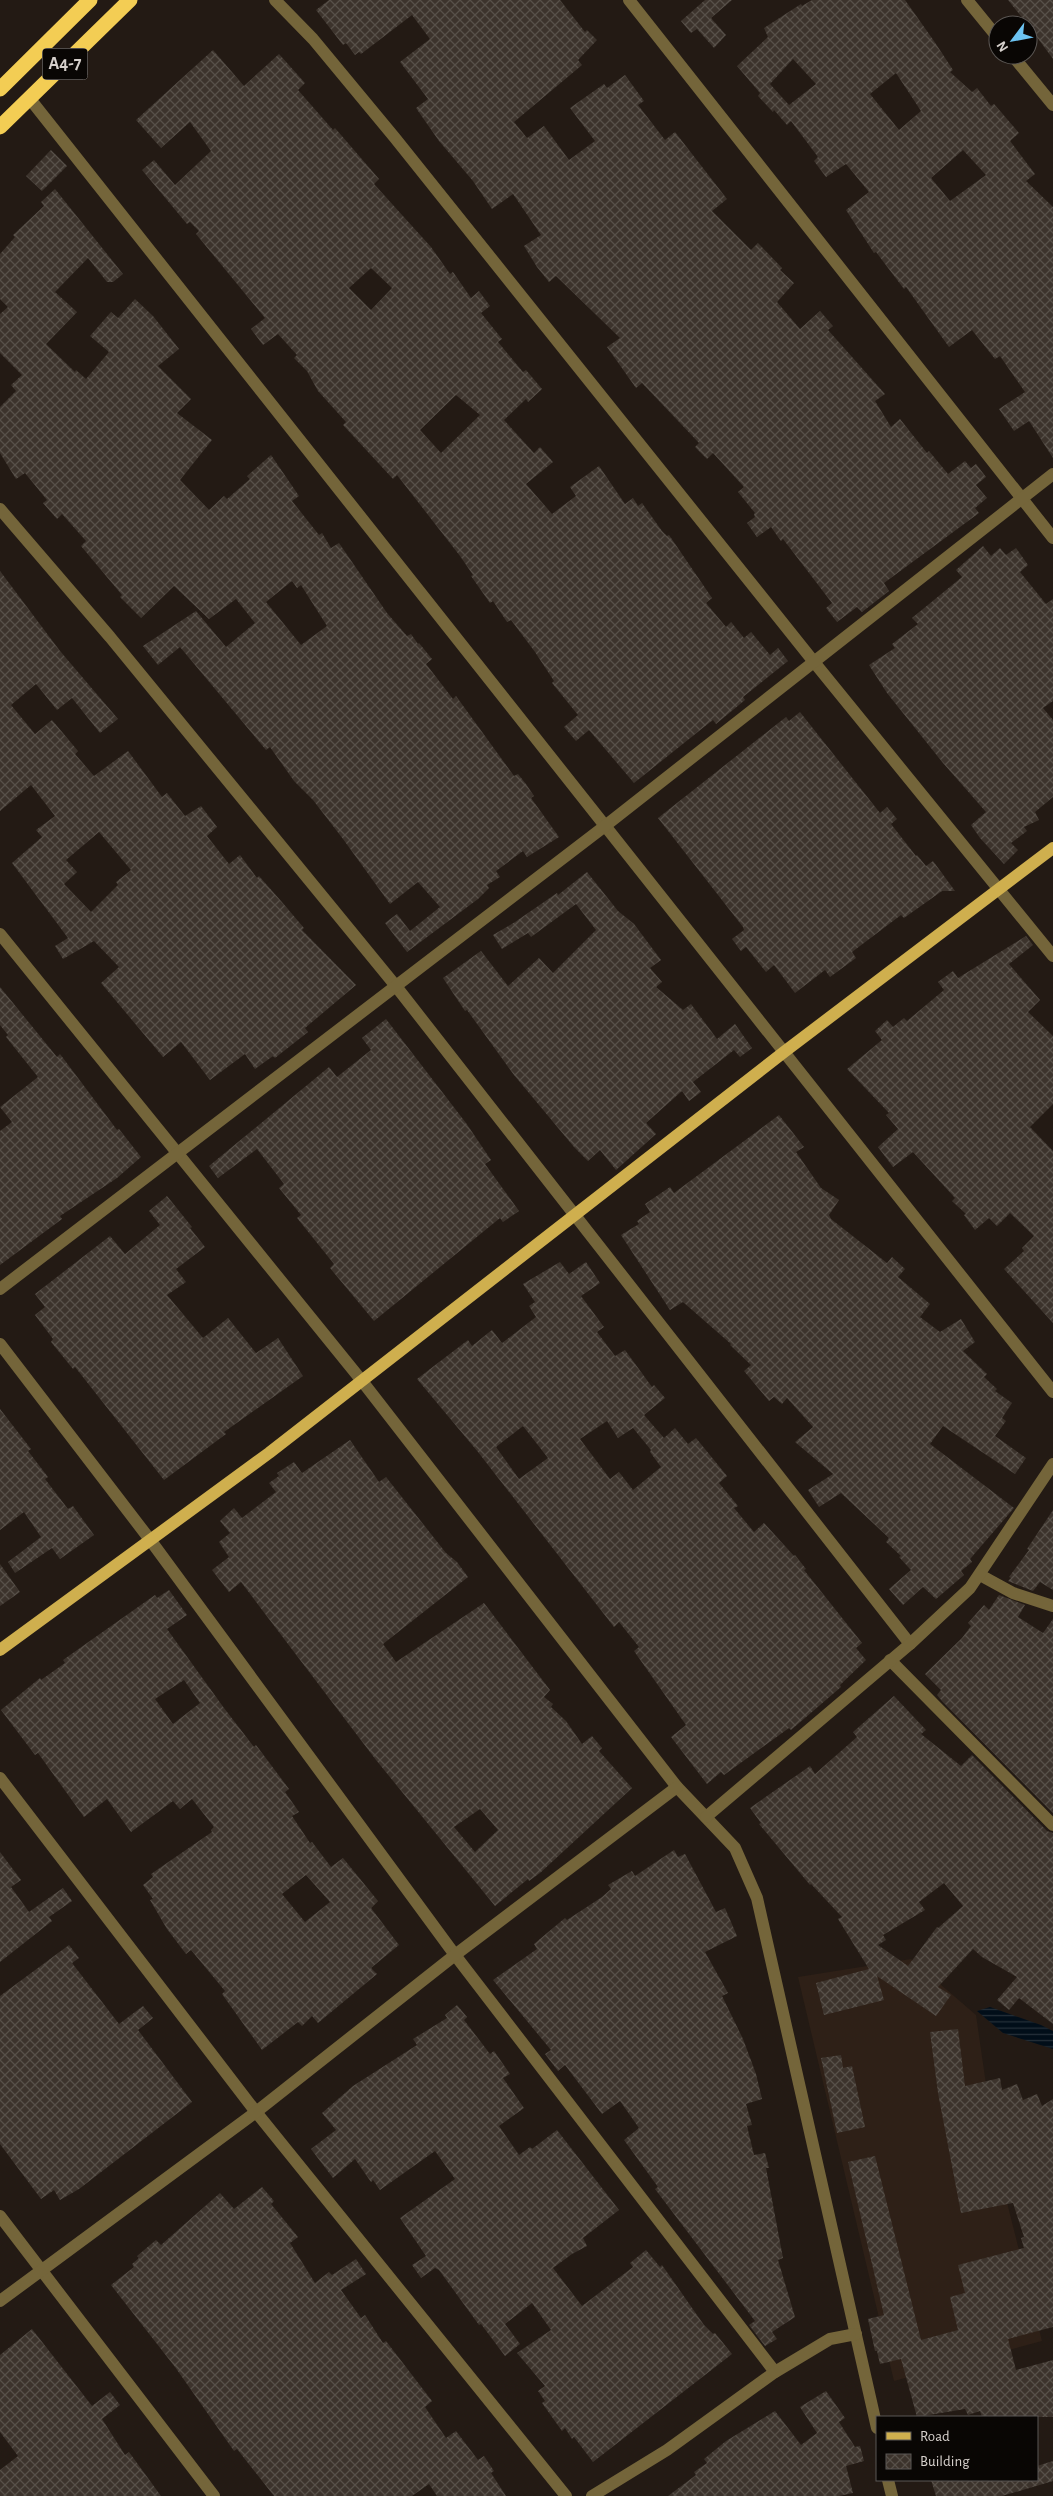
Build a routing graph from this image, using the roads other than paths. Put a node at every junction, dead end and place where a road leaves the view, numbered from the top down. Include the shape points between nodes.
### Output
1 (90, 0) edge
2 (130, 0) edge
3 (275, 0) edge
4 (629, 0) edge
5 (967, 0) edge
6 (988, 26) edge
7 (1020, 65) edge
8 (0, 89) edge
9 (30, 99) junction
10 (1053, 105) edge
11 (0, 127) edge
12 (1053, 474) edge
13 (1022, 498) junction
14 (0, 509) edge
15 (1053, 538) edge
16 (814, 662) junction
17 (605, 826) junction
18 (1053, 848) edge
19 (1000, 890) junction
20 (0, 934) edge
21 (1053, 956) edge
22 (395, 985) junction
23 (784, 1052) junction
24 (178, 1153) junction
25 (574, 1215) junction
26 (0, 1289) edge
27 (0, 1344) edge
28 (362, 1381) junction
29 (1053, 1392) edge
30 (1053, 1464) edge
31 (152, 1541) junction
32 (980, 1574) junction
33 (1053, 1606) edge
34 (910, 1644) junction
35 (0, 1650) edge
36 (890, 1660) junction
37 (0, 1778) edge
38 (676, 1787) junction
39 (706, 1817) junction
40 (1053, 1825) edge
41 (455, 1955) junction
42 (256, 2112) junction
43 (0, 2216) edge
44 (42, 2270) junction
45 (0, 2301) edge
46 (856, 2334) junction
47 (775, 2372) junction
48 (876, 2424) edge
49 (888, 2481) edge
50 (214, 2496) edge
51 (566, 2496) edge
52 (592, 2496) edge
53 (892, 2496) edge

1 - 8 highway, A4-7
2 - 9 highway, A4-7
3 - 16 street via 313,39 395,138
4 - 13 street
5 - 6 street
7 - 10 street
9 - 11 highway, A4-7
9 - 17 street
12 - 13 street
13 - 15 street
13 - 16 street
14 - 22 street via 110,637
16 - 17 street
16 - 19 street
17 - 22 street
17 - 23 street
18 - 19 main road
19 - 21 street
19 - 23 main road
20 - 24 street
22 - 24 street
22 - 25 street
23 - 25 main road
23 - 29 street
24 - 26 street
24 - 28 street
25 - 28 main road
25 - 34 street
27 - 31 street
28 - 31 main road
28 - 38 street
30 - 32 street
31 - 35 main road
31 - 41 street
32 - 33 street via 1013,1593
32 - 34 street via 970,1588
34 - 36 street
36 - 39 street
36 - 40 street
37 - 42 street
38 - 39 street
38 - 41 street
39 - 46 street via 735,1848 757,1898
41 - 42 street
41 - 47 street
42 - 44 street
42 - 51 street
43 - 44 street
44 - 45 street
44 - 50 street
46 - 47 street via 830,2339
46 - 48 street
47 - 52 street via 667,2450
49 - 53 street

